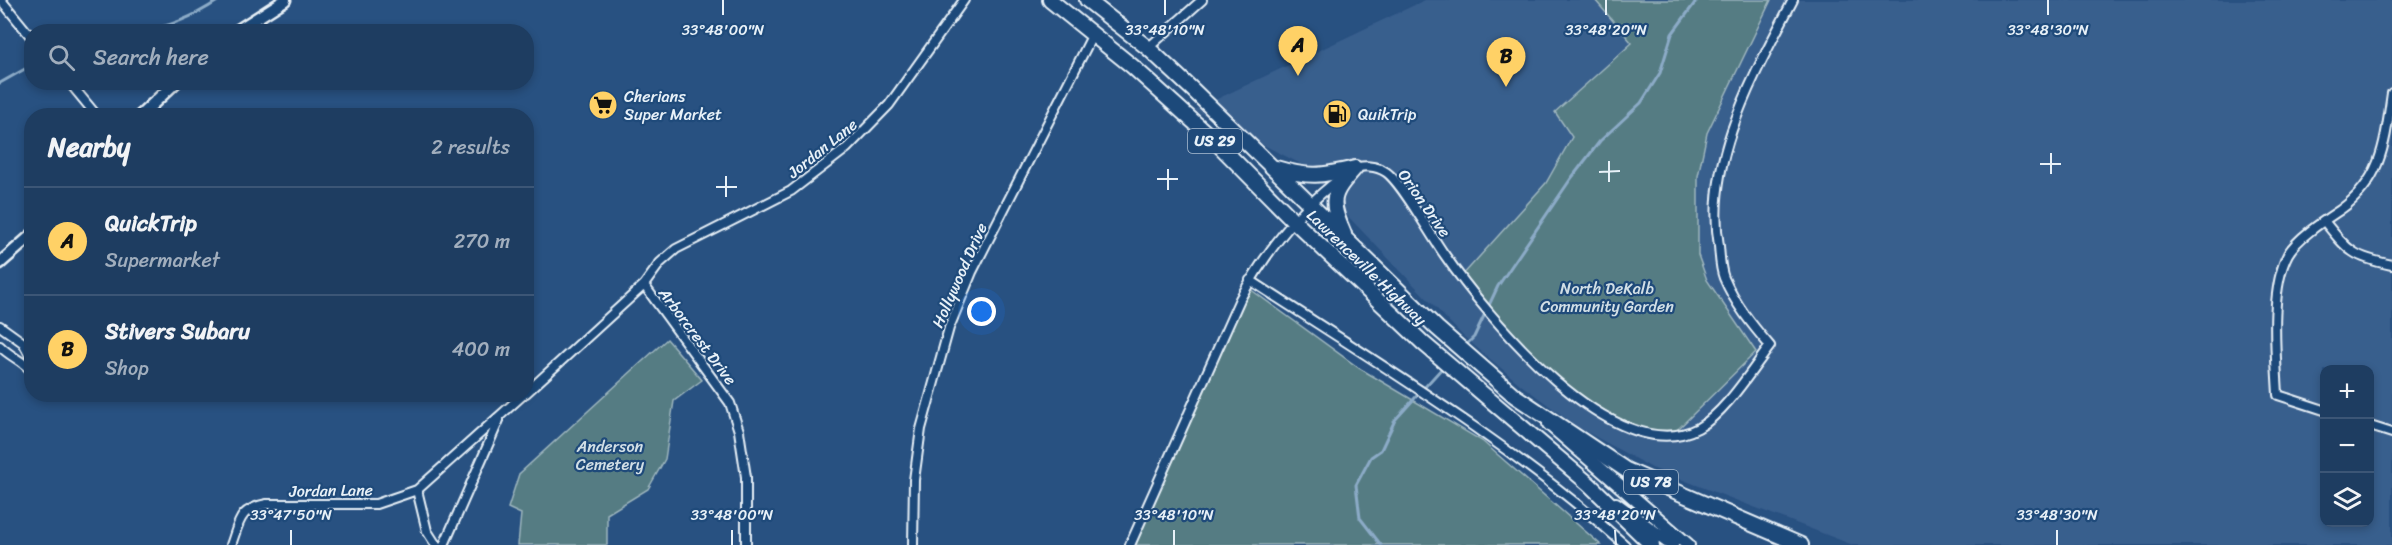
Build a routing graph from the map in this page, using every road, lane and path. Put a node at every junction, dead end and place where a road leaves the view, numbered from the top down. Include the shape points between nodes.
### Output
1 (1, 0) edge
2 (285, 0) edge
3 (964, 0) edge
4 (1050, 0) edge
5 (1087, 0) edge
6 (1202, 0) edge
7 (1793, 0) edge
8 (248, 24) edge
9 (24, 28) edge
10 (1093, 34) junction
11 (1148, 48) junction
12 (76, 90) edge
13 (168, 90) edge
14 (2392, 93) edge
15 (90, 108) edge
16 (148, 108) edge
17 (1272, 166) junction
18 (1355, 168) junction
19 (1310, 204) junction
20 (1294, 221) junction
21 (2324, 221) junction
22 (1347, 240) junction
23 (24, 242) edge
24 (0, 263) edge
25 (2392, 265) edge
26 (1250, 280) junction
27 (644, 285) junction
28 (0, 326) edge
29 (22, 340) joint
30 (24, 344) edge
31 (0, 346) edge
32 (24, 363) edge
33 (534, 386) edge
34 (1515, 396) junction
35 (516, 402) edge
36 (2320, 408) edge
37 (501, 415) junction
38 (2374, 427) edge
39 (2392, 433) edge
40 (1588, 484) junction
41 (417, 490) junction
42 (231, 545) edge
43 (436, 545) edge
44 (444, 545) edge
45 (746, 545) edge
46 (913, 545) edge
47 (1130, 545) edge
48 (1624, 545) edge
49 (1652, 545) edge
50 (1672, 545) edge
51 (1689, 545) edge
52 (1801, 545) edge

1 - 9 street
2 - 8 main road
3 - 27 street, Jordan Lane via 889,105 847,148 791,191 685,243 660,263
4 - 10 highway, Lawrenceville Highway / US 29
5 - 11 highway, Lawrenceville Highway / US 29
6 - 11 street
7 - 18 street, Orion Drive via 1772,36 1730,137 1715,207 1723,276 1742,312 1770,346 1734,393 1698,428 1660,435 1637,433 1613,422 1558,384 1462,282 1391,176 1370,166
10 - 20 highway, Lawrenceville Highway / US 29 via 1215,141
10 - 46 street, Hollywood Drive via 972,272 949,328 921,429 914,480
11 - 17 highway, Lawrenceville Highway / US 29
12 - 15 street
13 - 16 main road
14 - 21 street via 2385,144 2374,175 2343,208
17 - 18 highway via 1305,176
17 - 19 highway, Lawrenceville Highway / US 29
18 - 19 street
18 - 22 highway via 1334,196 1336,215
19 - 20 street
19 - 22 highway, Lawrenceville Highway / US 29
20 - 26 street
20 - 40 highway, Lawrenceville Highway / US 29 via 1423,343
21 - 25 street via 2362,259
21 - 36 street via 2289,253 2280,279 2278,395
22 - 34 highway, Lawrenceville Highway / US 29 via 1437,328
23 - 24 main road
26 - 47 street
26 - 48 street via 1451,409 1581,506
27 - 33 street, Jordan Lane
27 - 45 street, Arborcrest Drive via 729,403 739,431 746,477
28 - 29 street
29 - 30 street
31 - 32 street
34 - 51 main road, Lawrenceville Highway / US 29
34 - 52 highway, US 78 via 1626,470
35 - 37 street, Jordan Lane
37 - 41 street, Jordan Lane
37 - 44 street
38 - 39 street
40 - 49 highway, US 78
40 - 50 main road, Lawrenceville Highway / US 29
41 - 42 street, Jordan Lane via 376,504 251,507 242,515
41 - 43 street via 427,531

